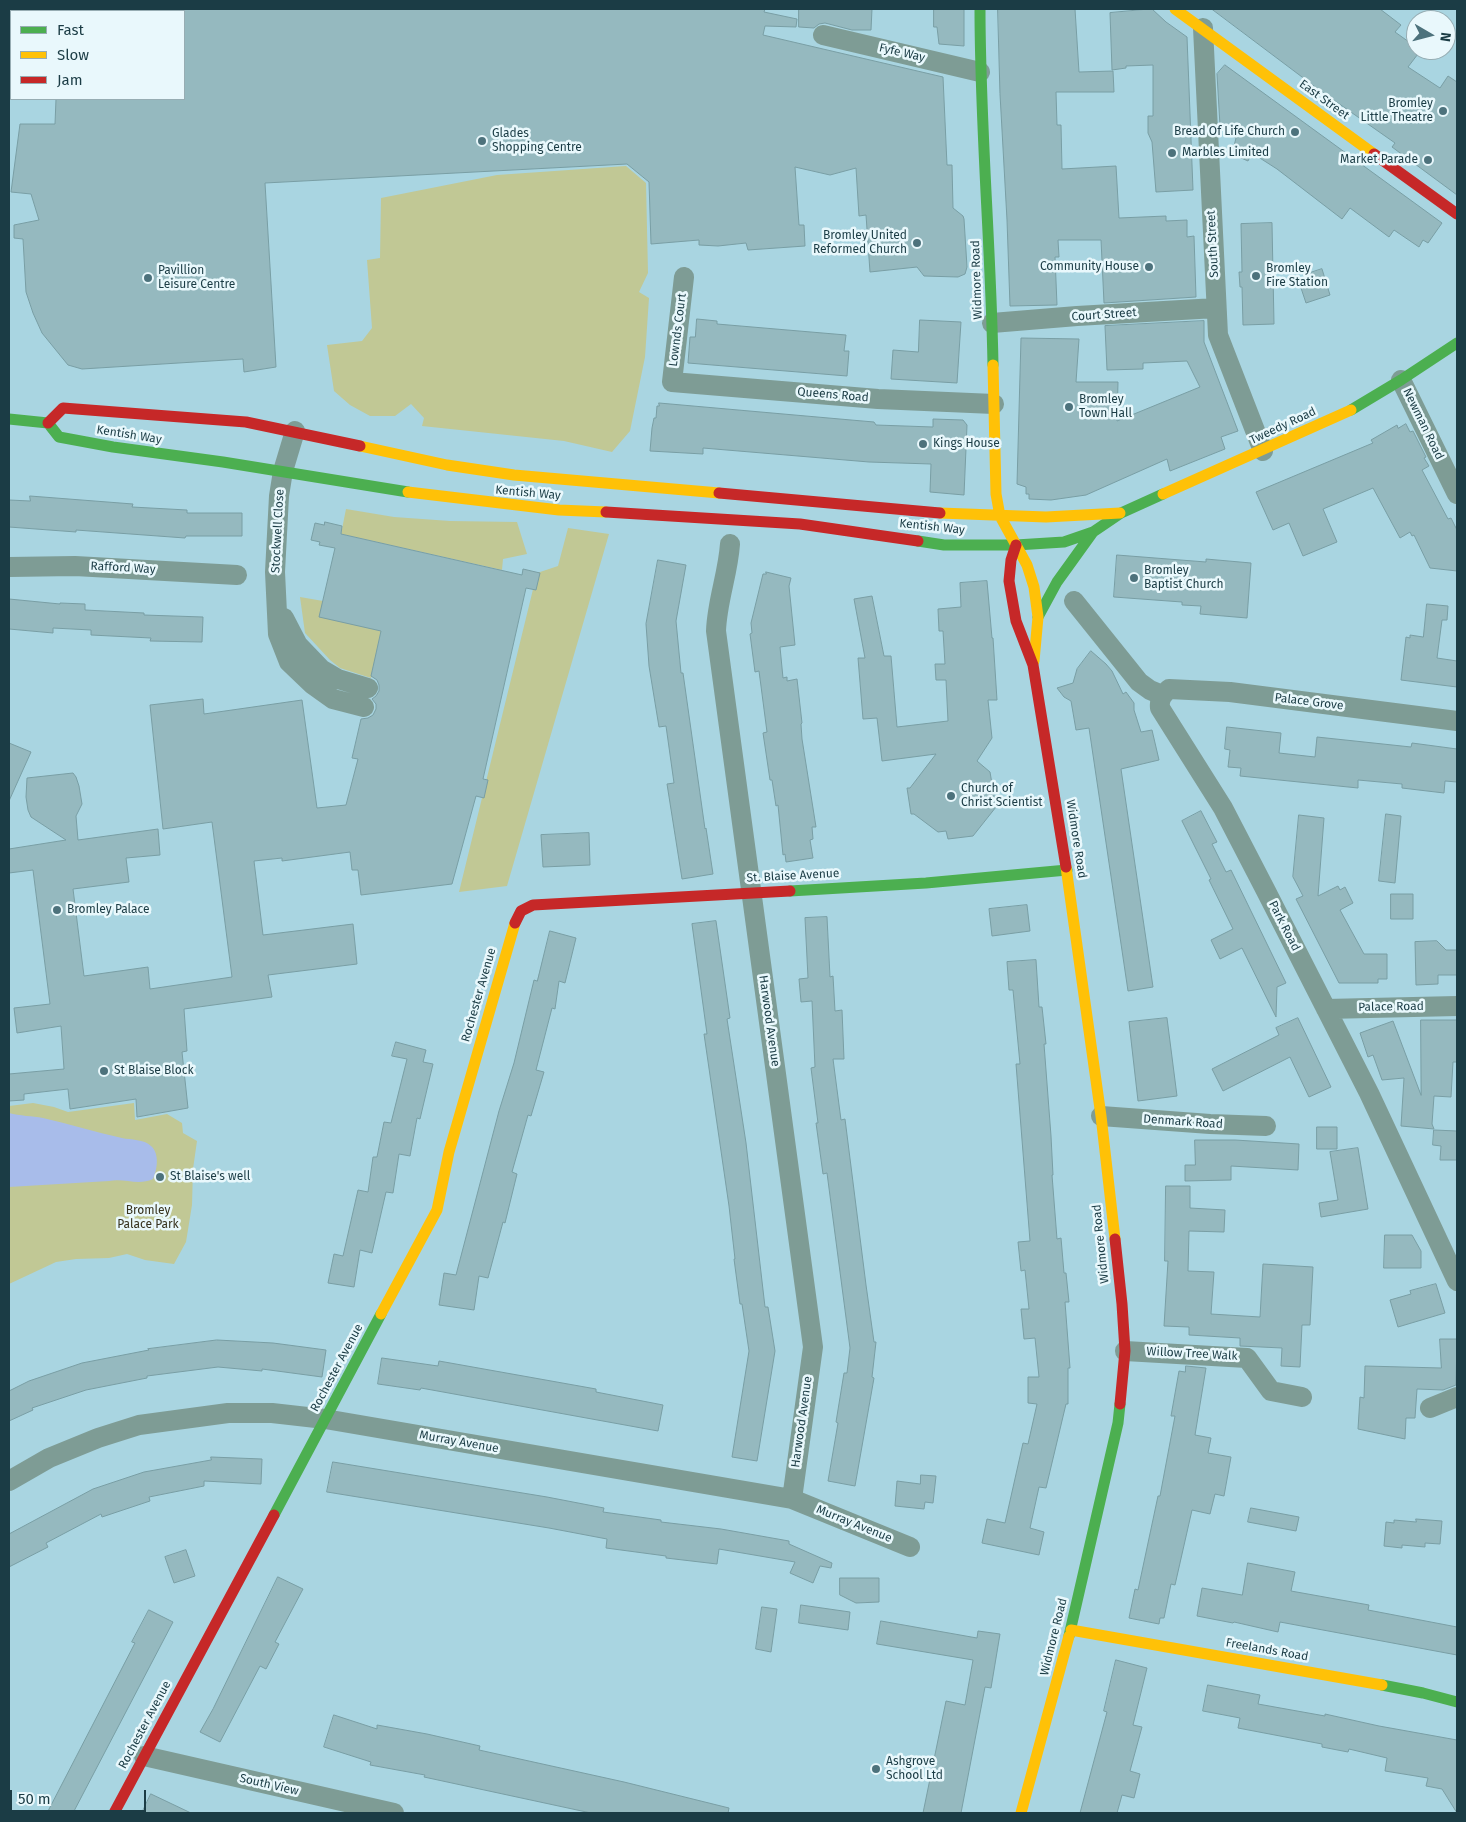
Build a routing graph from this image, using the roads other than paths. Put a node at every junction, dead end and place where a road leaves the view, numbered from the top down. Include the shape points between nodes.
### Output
1 (980, 9) edge
2 (1175, 9) edge
3 (1203, 28) junction
4 (823, 35) dead end
5 (980, 72) junction
6 (1457, 214) edge
7 (684, 277) dead end
8 (1216, 308) junction
9 (992, 324) junction
10 (1457, 334) edge
11 (1453, 346) edge
12 (1401, 380) junction
13 (672, 382) joint
14 (994, 404) junction
15 (9, 419) edge
16 (48, 423) junction
17 (295, 431) junction
18 (1263, 451) junction
19 (283, 471) junction
20 (1457, 494) edge
21 (1121, 513) junction
22 (1000, 516) junction
23 (1093, 532) junction
24 (732, 544) dead end
25 (1016, 545) junction
26 (9, 567) edge
27 (237, 575) dead end
28 (1074, 601) dead end
29 (1038, 617) junction
30 (1033, 665) junction
31 (1162, 695) junction
32 (363, 700) dead end
33 (1457, 722) edge
34 (1067, 870) junction
35 (751, 892) junction
36 (521, 911) joint
37 (1457, 1006) edge
38 (1326, 1008) junction
39 (1101, 1116) junction
40 (1266, 1126) dead end
41 (1457, 1281) edge
42 (1124, 1351) junction
43 (1302, 1397) dead end
44 (1457, 1397) edge
45 (1430, 1408) dead end
46 (325, 1419) junction
47 (9, 1481) edge
48 (792, 1499) junction
49 (910, 1546) dead end
50 (1071, 1630) junction
51 (1457, 1702) edge
52 (144, 1756) junction
53 (114, 1813) edge
54 (394, 1813) edge
55 (1021, 1813) edge

1 - 5 main road, Widmore Road
2 - 3 main road, East Street
3 - 6 main road, East Street
3 - 8 street, South Street
4 - 5 street, Fyfe Way
5 - 9 main road, Widmore Road
7 - 13 street, Lownds Court
8 - 9 street, Court Street
8 - 18 street, South Street via 1218,335
9 - 14 main road, Widmore Road
10 - 11 main road, Tweedy Road
11 - 12 main road, Tweedy Road
12 - 18 main road, Tweedy Road via 1357,407
12 - 20 street, Newman Road
13 - 14 street, Queens Road via 878,399
14 - 22 main road, Widmore Road via 996,494
15 - 16 main road
16 - 17 main road, Kentish Way via 63,408 237,421
16 - 19 main road, Kentish Way via 59,437
17 - 19 street, Stockwell Close
17 - 22 main road, Kentish Way via 405,457 514,475 946,515
18 - 21 main road, Tweedy Road
19 - 25 main road, Kentish Way via 395,491 511,506 800,524 944,544
19 - 32 street, Stockwell Close via 275,572 278,634 289,662 312,684 333,699
21 - 22 main road, Tweedy Road
21 - 23 main road, Tweedy Road
22 - 25 main road, Widmore Road
23 - 25 main road, Tweedy Road via 1051,544
23 - 29 main road via 1056,582
24 - 35 street, Harwood Avenue via 716,615 716,631
25 - 29 main road, Widmore Road via 1034,587
25 - 30 main road, Widmore Road via 1009,574 1010,589 1016,621
26 - 27 street, Rafford Way via 75,566
28 - 31 street via 1138,682
29 - 30 main road, Widmore Road
30 - 34 main road, Widmore Road
31 - 33 street, Palace Grove via 1169,689 1230,692
31 - 38 street, Park Road via 1160,708 1223,808
34 - 35 main road, St. Blaise Avenue via 926,883
34 - 39 main road, Widmore Road
35 - 36 main road, St. Blaise Avenue via 533,905
35 - 48 street, Harwood Avenue via 812,1347
36 - 46 main road, Rochester Avenue via 514,924 452,1143 437,1210
37 - 38 street, Palace Road
38 - 41 street, Park Road
39 - 40 street, Denmark Road
39 - 42 main road, Widmore Road via 1122,1304
42 - 43 street, Willow Tree Walk via 1248,1358 1270,1391
42 - 50 main road, Widmore Road via 1118,1423
44 - 45 street
46 - 47 street, Murray Avenue via 272,1413 228,1413 139,1425 49,1458
46 - 48 street, Murray Avenue
46 - 52 main road, Rochester Avenue
48 - 49 street, Murray Avenue
50 - 51 main road, Freelands Road via 1285,1667
50 - 55 main road, Widmore Road
52 - 53 main road, Rochester Avenue
52 - 54 street, South View

